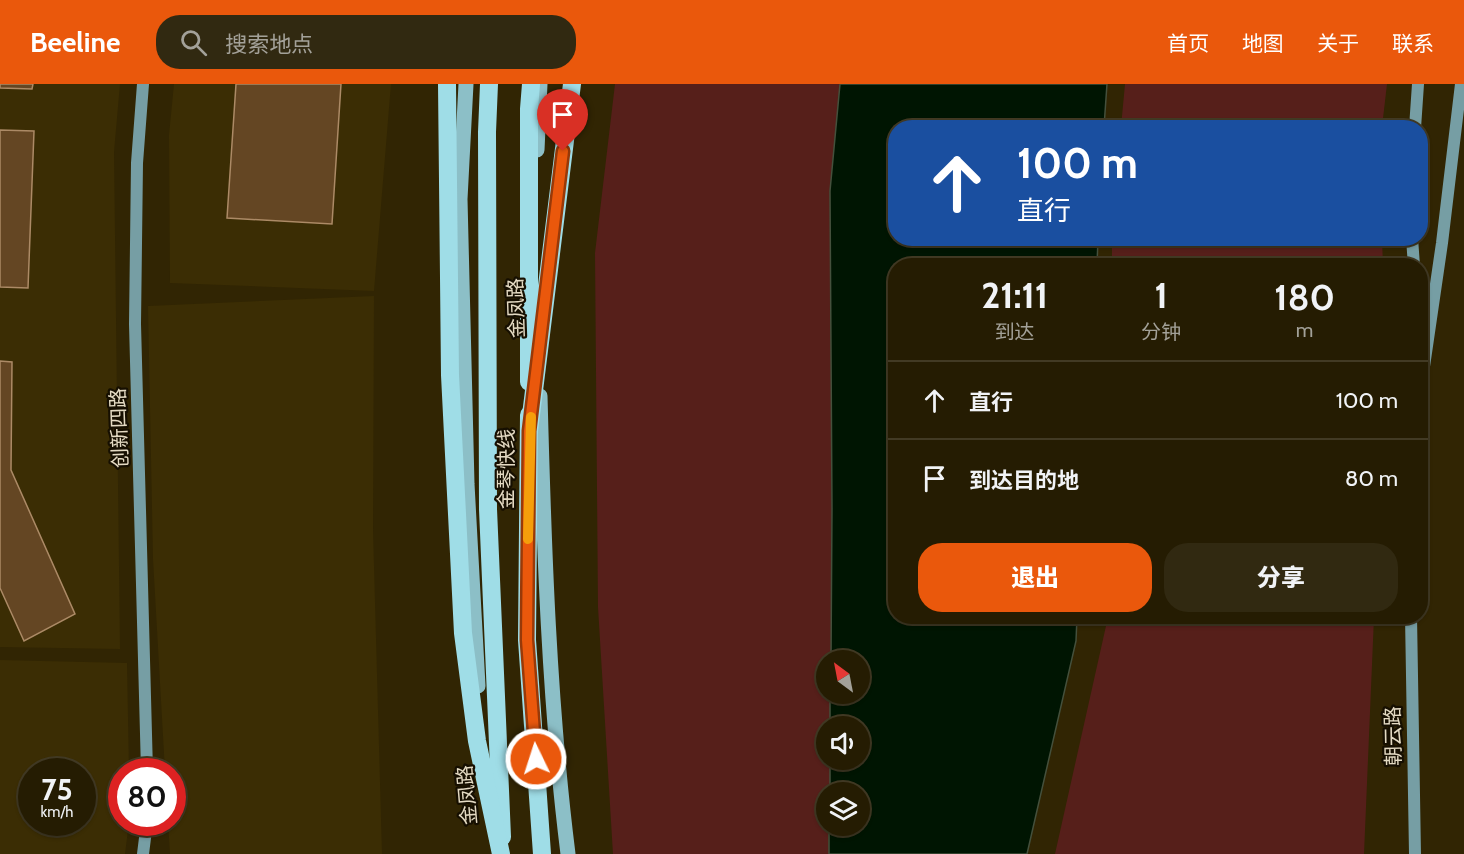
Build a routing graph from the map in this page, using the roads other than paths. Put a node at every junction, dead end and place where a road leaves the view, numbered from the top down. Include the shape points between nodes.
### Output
1 (143, 84) edge
2 (447, 84) edge
3 (466, 84) edge
4 (489, 84) edge
5 (531, 84) edge
6 (540, 84) edge
7 (572, 84) edge
8 (1418, 84) edge
9 (1461, 84) edge
10 (1416, 120) edge
11 (1428, 339) edge
12 (529, 431) junction
13 (1411, 624) edge
14 (147, 758) edge
15 (145, 836) edge
16 (143, 854) edge
17 (493, 854) edge
18 (502, 854) edge
19 (542, 854) edge
20 (568, 854) edge
21 (1415, 854) edge

1 - 14 street, 创新四路 via 137,163 135,324
2 - 18 highway, bridge via 450,375 463,633 477,741
3 - 17 main road, 金凤路 via 460,199 467,484 477,680
4 - 18 highway, 金琴快线, bridge via 488,509
5 - 12 highway, 金琴快线, bridge
6 - 20 main road, 金凤路 via 534,197 542,482 552,677
7 - 12 highway, bridge
8 - 10 street
9 - 11 street
12 - 19 highway, 金琴快线 via 527,640
13 - 21 street, 朝云路
15 - 16 street

